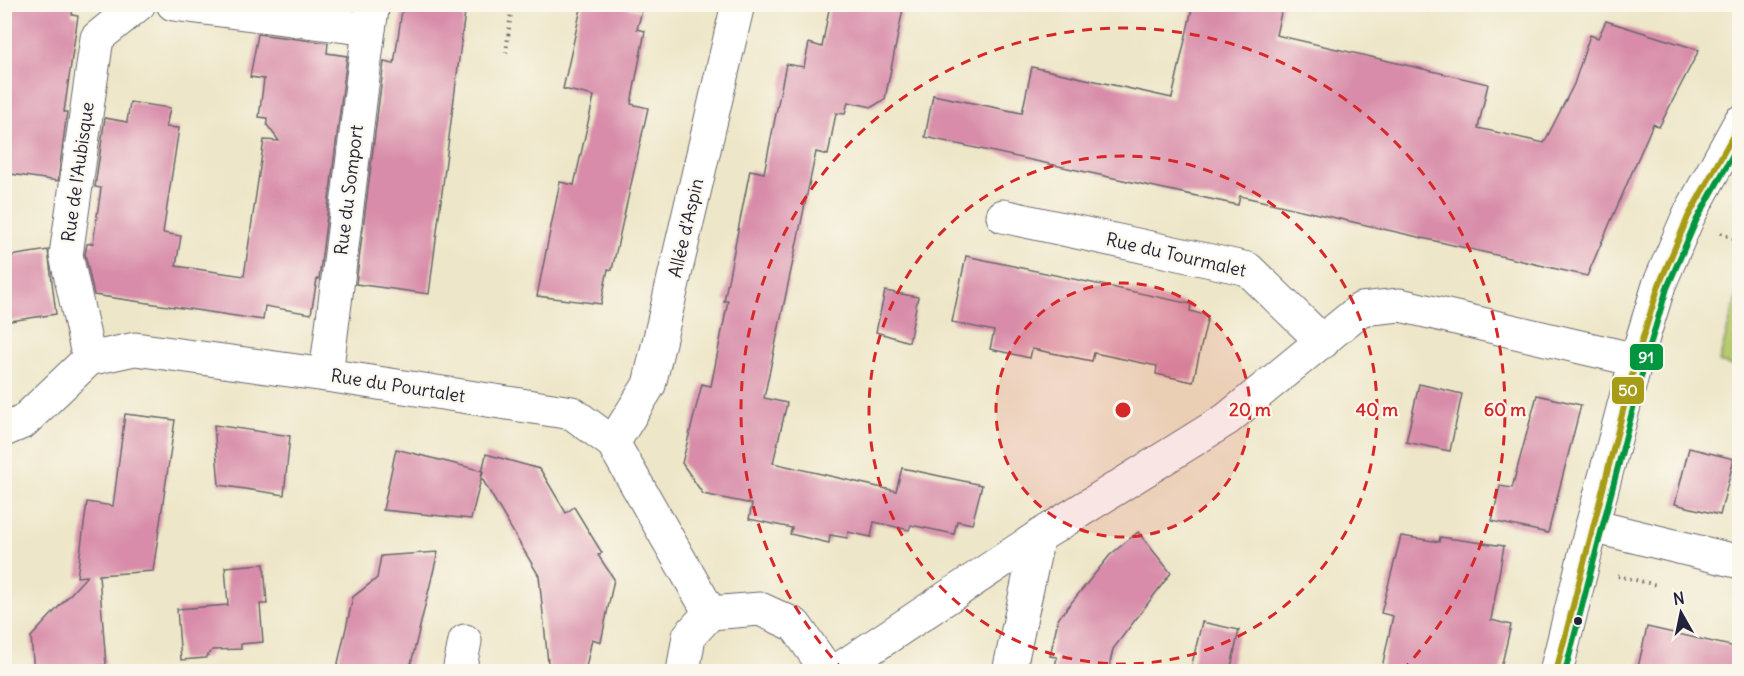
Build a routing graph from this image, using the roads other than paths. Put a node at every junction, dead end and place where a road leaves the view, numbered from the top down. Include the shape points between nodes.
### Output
1 (139, 4) edge
2 (173, 4) edge
3 (738, 4) edge
4 (371, 17) edge
5 (1740, 122) edge
6 (1003, 216) dead end
7 (1323, 342) junction
8 (89, 359) junction
9 (1636, 360) junction
10 (326, 375) junction
11 (4, 430) edge
12 (613, 443) junction
13 (1592, 526) junction
14 (1038, 537) junction
15 (1740, 562) edge
16 (710, 613) junction
17 (683, 672) edge
18 (828, 672) edge
19 (835, 672) edge
20 (1010, 672) edge
21 (1556, 672) edge

1 - 8 street, Rue de l'Aubisque via 97,38 66,255
2 - 4 street
3 - 12 street, Allée d'Aspin via 650,386
4 - 10 street, Rue du Somport
5 - 9 street via 1688,217 1659,285
6 - 7 street, Rue du Tourmalet via 1248,269
7 - 9 street via 1361,309 1400,304
7 - 14 street via 1227,419
8 - 10 street, Rue du Pourtalet via 135,349
8 - 11 street via 23,422
9 - 13 street
10 - 12 street, Rue du Pourtalet via 572,413
12 - 16 street, Rue du Pourtalet
13 - 15 street
13 - 21 street
14 - 19 street
14 - 20 street
16 - 17 street via 689,636
16 - 18 street via 760,609 795,624

